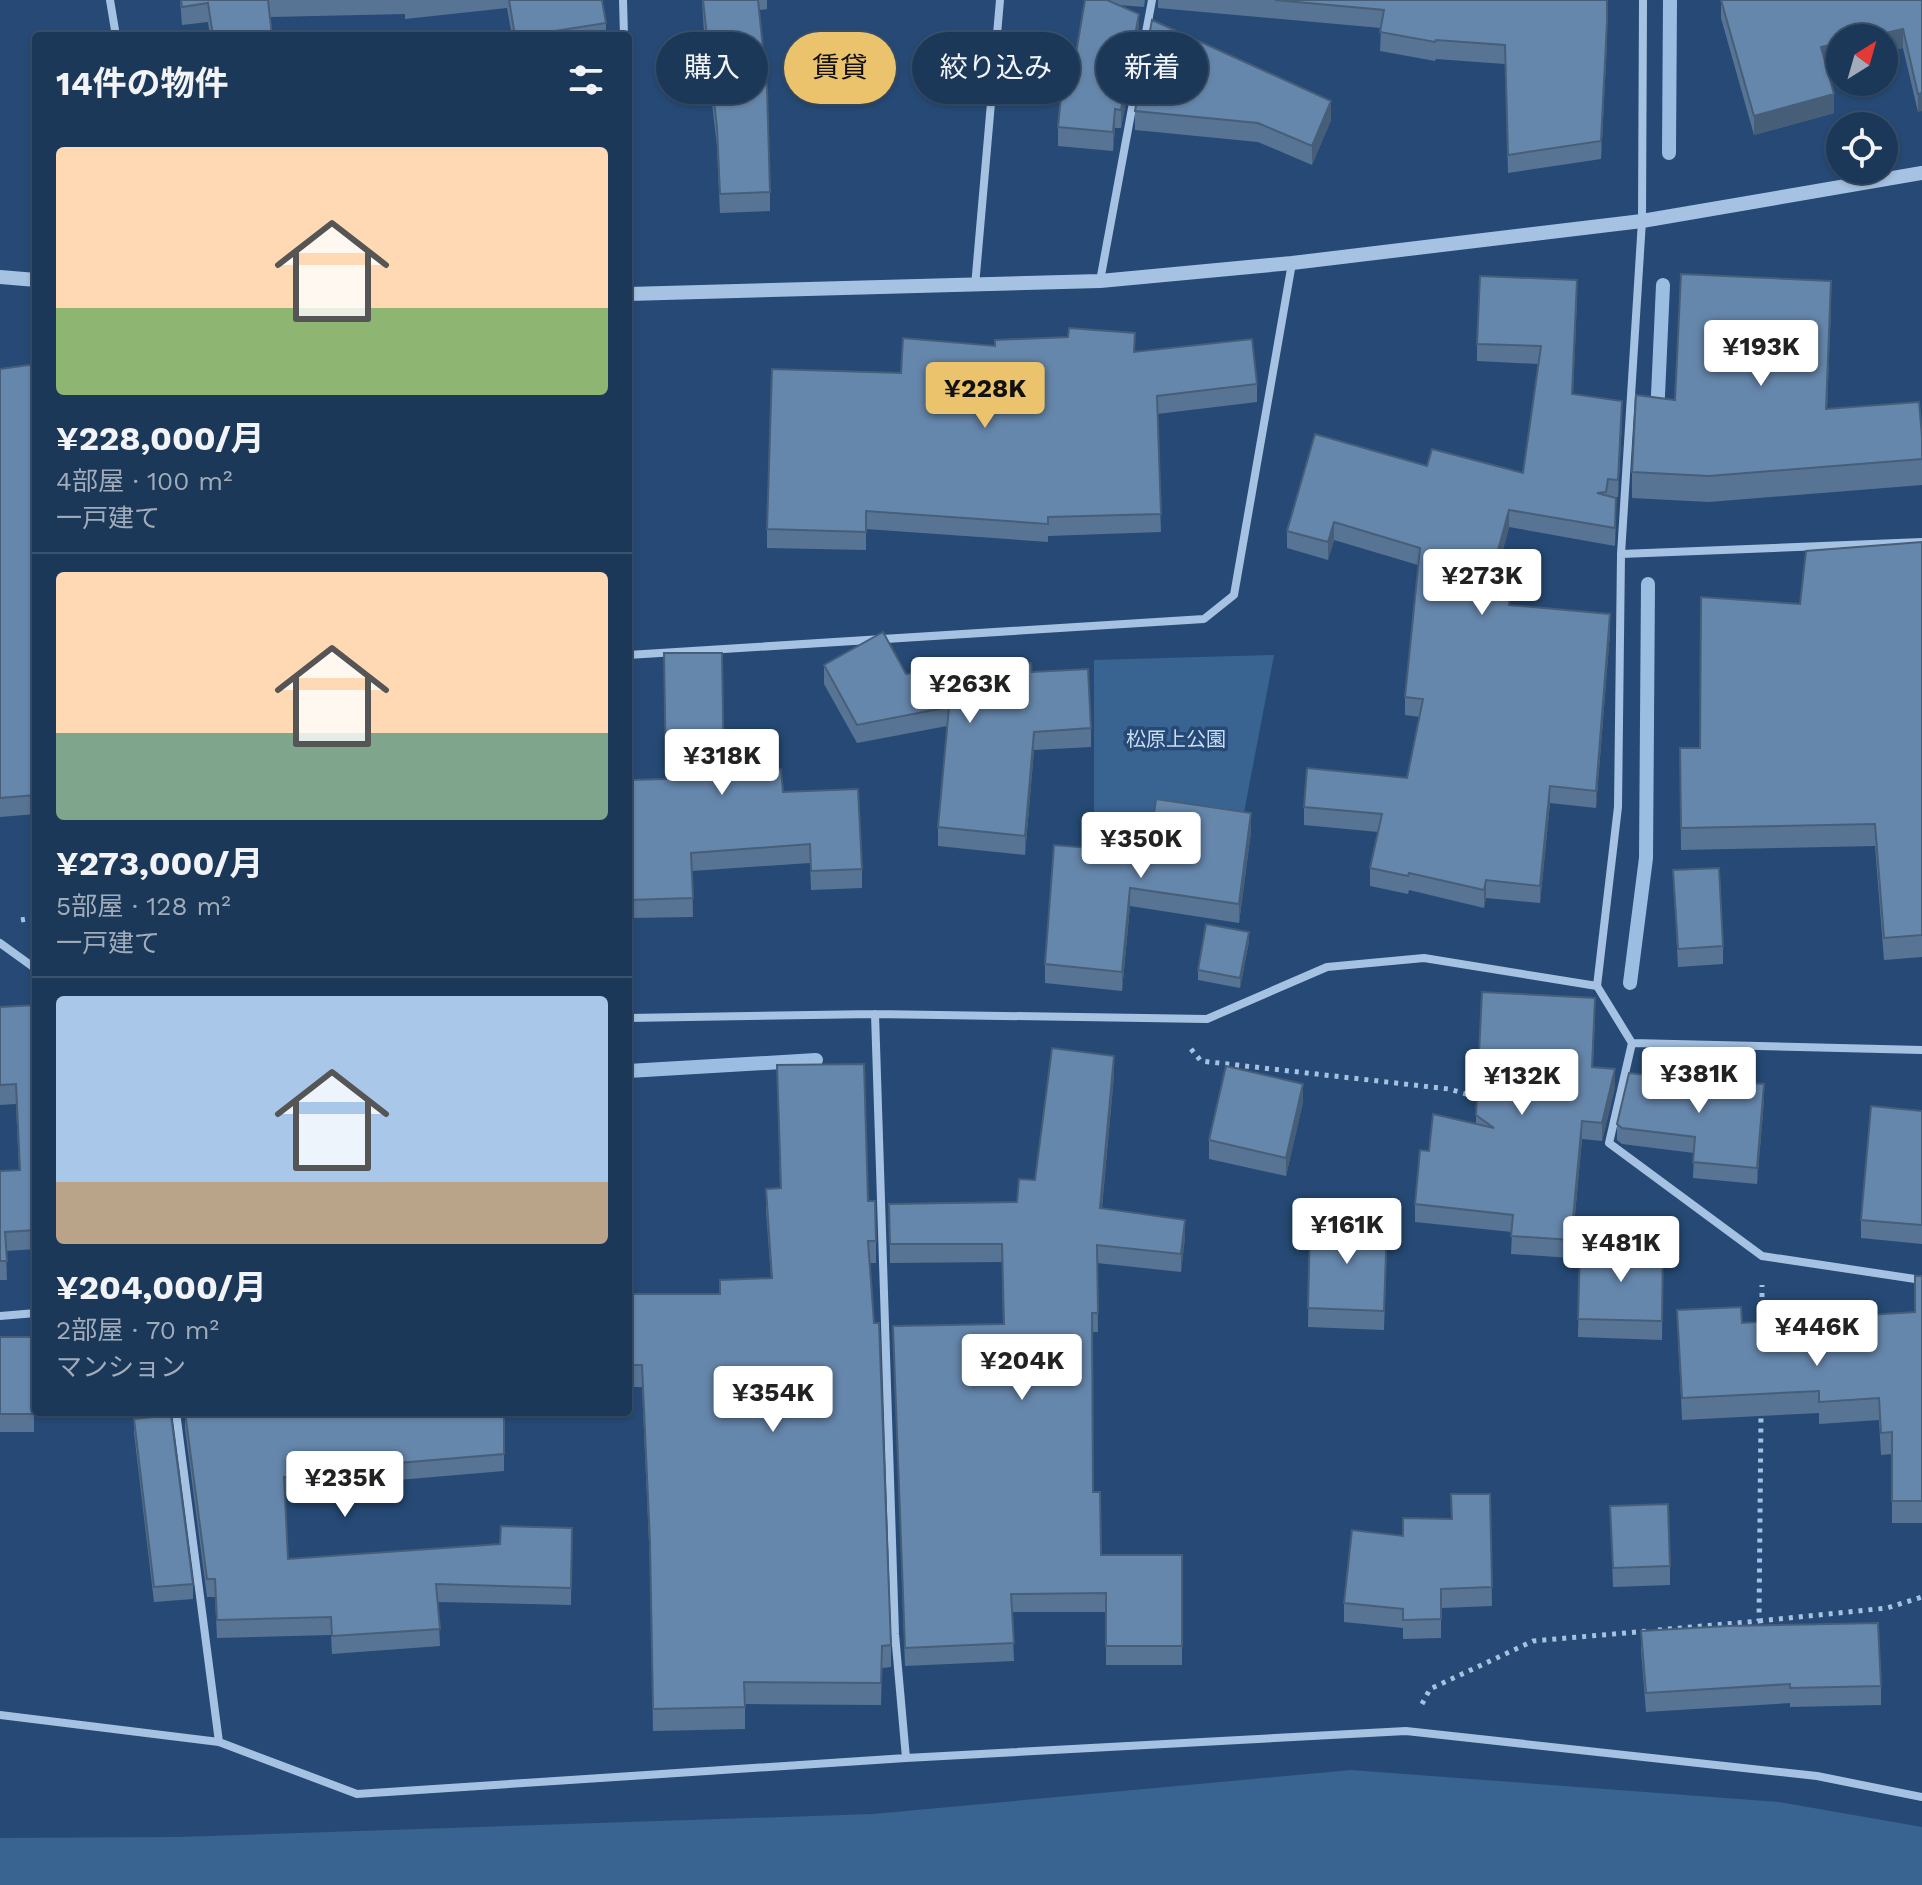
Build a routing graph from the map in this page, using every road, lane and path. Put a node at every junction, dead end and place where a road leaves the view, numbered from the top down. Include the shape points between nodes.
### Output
1 (110, 0) edge
2 (623, 0) edge
3 (1000, 0) edge
4 (1152, 0) edge
5 (1643, 0) edge
6 (115, 32) edge
7 (624, 32) edge
8 (1922, 173) edge
9 (1642, 221) junction
10 (1292, 263) junction
11 (0, 277) edge
12 (32, 280) edge
13 (1100, 281) junction
14 (975, 286) junction
15 (632, 294) edge
16 (1922, 542) edge
17 (1621, 554) junction
18 (632, 655) edge
19 (0, 943) edge
20 (32, 966) edge
21 (1597, 986) junction
22 (875, 1014) junction
23 (632, 1018) edge
24 (1167, 1019) junction
25 (1632, 1043) junction
26 (1922, 1050) edge
27 (1495, 1102) edge
28 (1762, 1256) junction
29 (1922, 1280) edge
30 (32, 1313) edge
31 (0, 1316) edge
32 (1762, 1336) edge
33 (1761, 1399) edge
34 (177, 1416) edge
35 (1922, 1597) edge
36 (1759, 1621) junction
37 (0, 1715) edge
38 (1406, 1731) junction
39 (219, 1742) junction
40 (906, 1758) junction
41 (1922, 1797) edge

1 - 6 street
2 - 7 street
3 - 14 street
4 - 13 street
5 - 9 street
8 - 9 street
9 - 10 street
9 - 17 street
10 - 13 street
10 - 18 street via 1234,595 1204,619
11 - 12 street
13 - 14 street
14 - 15 street
16 - 17 street
17 - 21 street via 1618,807
19 - 20 street
21 - 24 street via 1424,958 1327,967 1207,1019
21 - 25 street
22 - 23 street
22 - 24 street
22 - 40 street via 895,1634
24 - 27 path via 1201,1061 1449,1089
25 - 26 street
25 - 28 street via 1609,1143
28 - 29 street
28 - 32 path
30 - 31 street
33 - 36 path
34 - 39 street
35 - 36 path via 1887,1608
36 - 38 path via 1533,1641 1430,1689
37 - 39 street
38 - 40 street
38 - 41 street via 1817,1776
39 - 40 street via 357,1794

